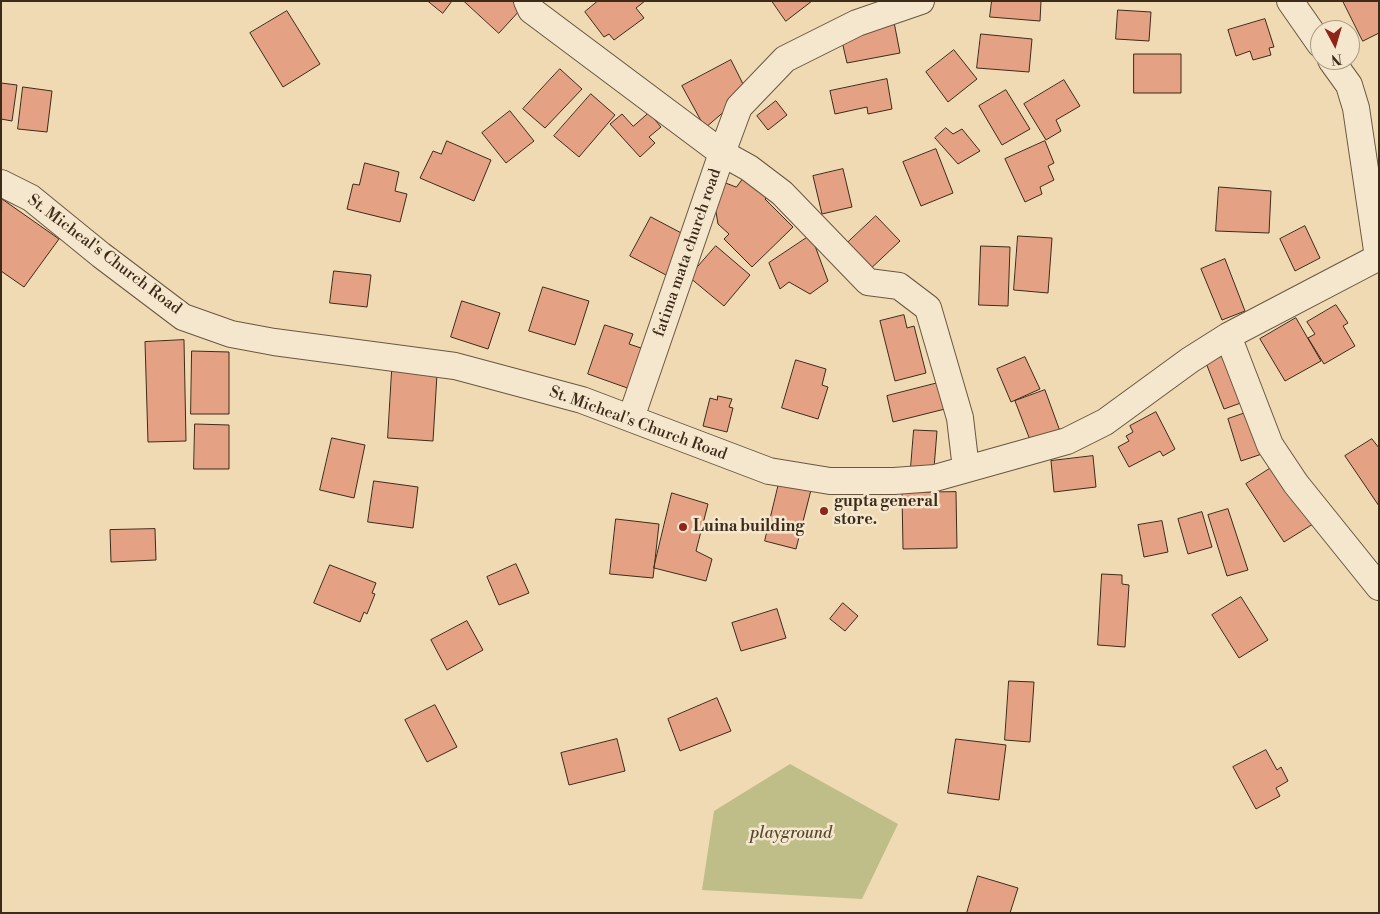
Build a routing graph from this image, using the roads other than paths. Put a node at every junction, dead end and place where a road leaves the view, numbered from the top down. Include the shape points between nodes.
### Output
1 (526, 1) edge
2 (921, 1) edge
3 (1290, 1) edge
4 (1310, 30) edge
5 (1338, 70) edge
6 (722, 153) junction
7 (1, 183) edge
8 (1378, 257) edge
9 (1228, 336) junction
10 (631, 418) junction
11 (966, 469) junction
12 (1379, 587) edge

1 - 6 street, fatima mata church road via 532,10
2 - 6 street via 857,24 786,59 739,107
3 - 4 street
5 - 8 street via 1349,85 1356,108
6 - 10 street, fatima mata church road
6 - 11 street via 782,193 868,282 899,286 928,308 960,418
7 - 10 street, St. Micheal's Church Road via 31,198 184,317 231,334 274,342 455,366 582,400
8 - 9 street, St. Micheal's Church Road
9 - 11 street, St. Micheal's Church Road via 1090,430 1067,441
9 - 12 street via 1270,445 1296,484
10 - 11 street, St. Micheal's Church Road via 769,472 830,481 894,481 935,478

